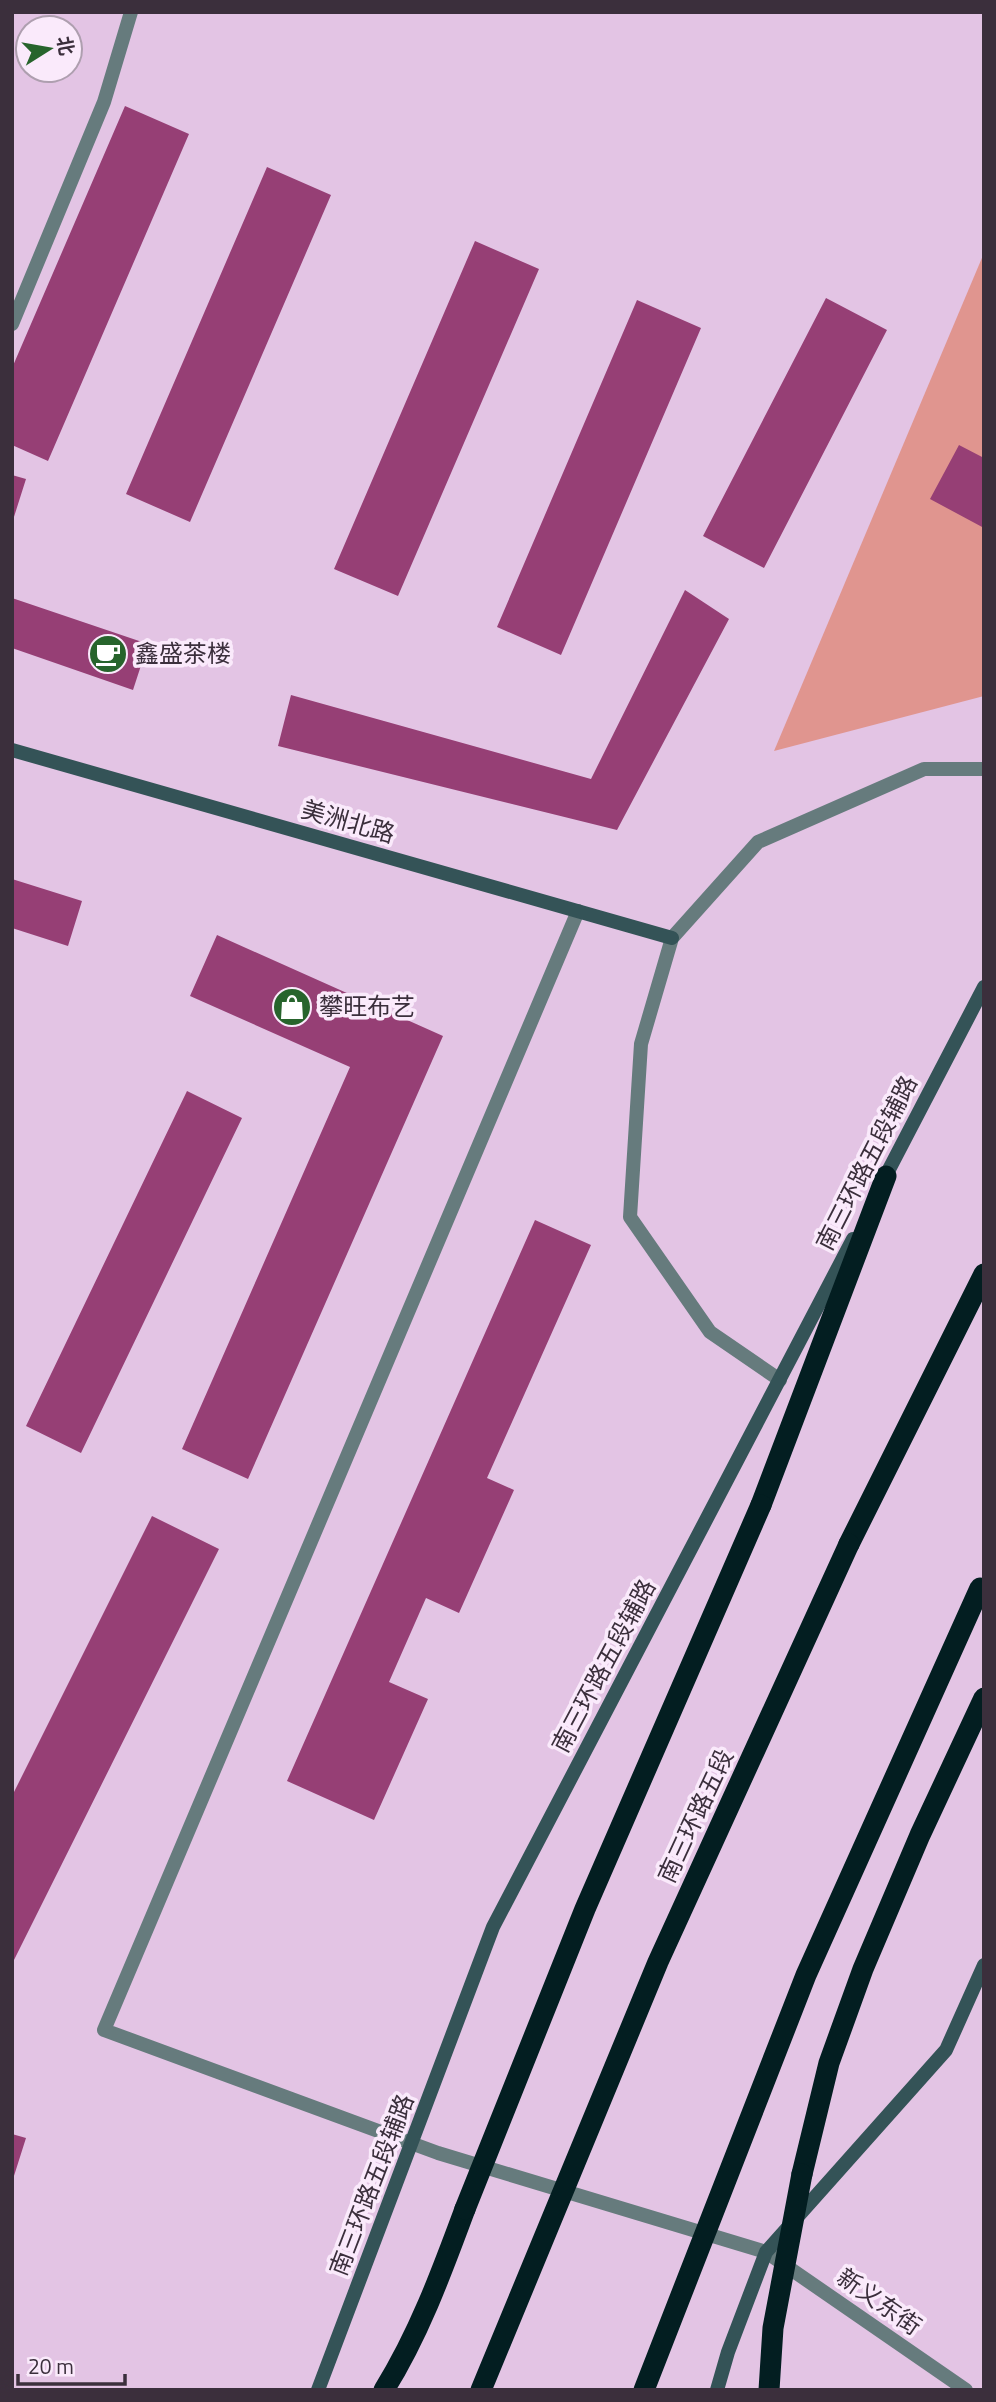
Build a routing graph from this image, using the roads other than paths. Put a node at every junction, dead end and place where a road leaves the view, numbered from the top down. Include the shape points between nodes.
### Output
1 (131, 12) edge
2 (12, 324) edge
3 (12, 750) edge
4 (984, 769) edge
5 (578, 911) junction
6 (672, 938) junction
7 (984, 986) edge
8 (886, 1176) junction
9 (984, 1275) edge
10 (780, 1380) junction
11 (982, 1584) edge
12 (984, 1698) edge
13 (984, 1965) edge
14 (413, 2144) junction
15 (766, 2252) junction
16 (318, 2390) edge
17 (384, 2390) edge
18 (481, 2390) edge
19 (644, 2390) edge
20 (717, 2390) edge
21 (769, 2390) edge
22 (966, 2390) edge

1 - 2 street via 104,103
3 - 5 main road, 美洲北路
4 - 6 street via 923,769 758,842
5 - 6 main road, 美洲北路
5 - 14 street, 新义东街 via 103,2030
6 - 10 street via 641,1044 630,1217 710,1332
7 - 8 main road, 南三环路五段辅路
8 - 10 main road, 南三环路五段辅路
8 - 17 highway, bridge via 761,1505 585,1909 441,2274
9 - 18 highway, 南三环路五段, bridge via 849,1544 659,1962
10 - 14 main road, 南三环路五段辅路 via 493,1927
11 - 19 highway, bridge via 806,1975
12 - 21 highway, bridge via 868,1957 829,2063 773,2328
13 - 15 main road via 947,2050
14 - 15 street, 新义东街
14 - 16 main road, 南三环路五段辅路
15 - 20 main road
15 - 22 street, 新义东街

